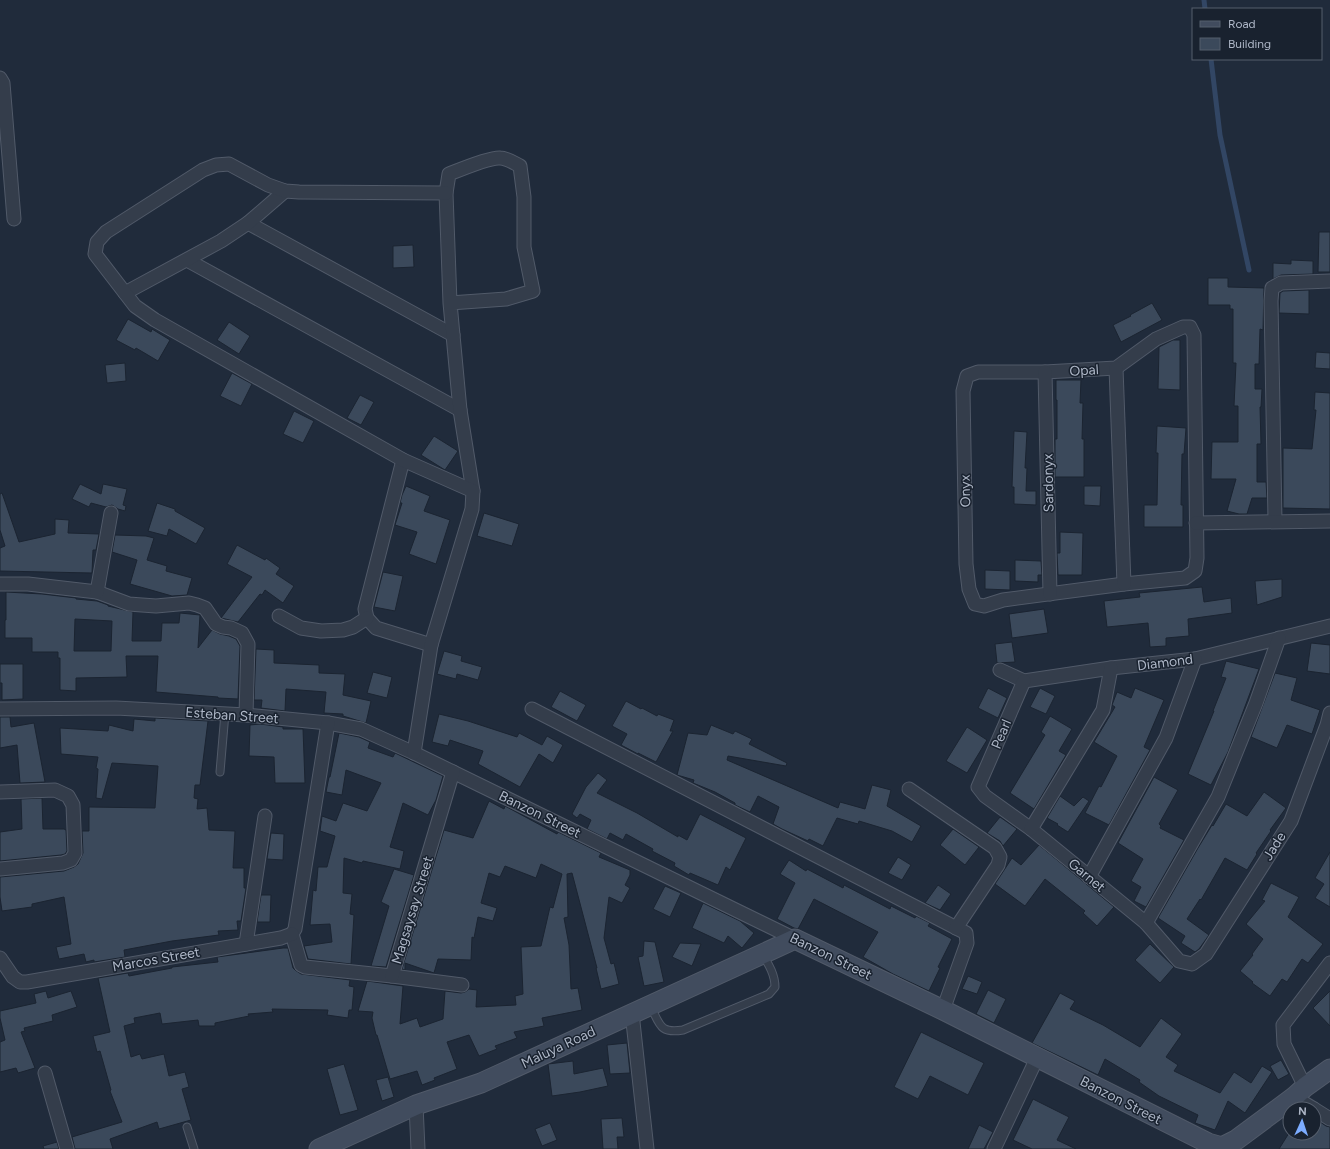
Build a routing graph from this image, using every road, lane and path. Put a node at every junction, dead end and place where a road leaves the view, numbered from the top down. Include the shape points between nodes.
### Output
1 (0, 78) edge
2 (285, 191) junction
3 (446, 194) junction
4 (14, 219) dead end
5 (248, 223) junction
6 (187, 260) junction
7 (1330, 282) edge
8 (125, 293) junction
9 (450, 303) junction
10 (453, 335) junction
11 (1116, 368) junction
12 (1045, 372) junction
13 (967, 376) joint
14 (460, 410) junction
15 (403, 460) junction
16 (473, 491) junction
17 (111, 513) dead end
18 (1275, 521) junction
19 (1330, 521) edge
20 (1196, 523) junction
21 (0, 584) edge
22 (1124, 584) junction
23 (97, 592) junction
24 (1050, 594) junction
25 (278, 616) dead end
26 (367, 618) junction
27 (1330, 626) edge
28 (1279, 638) junction
29 (431, 645) junction
30 (1195, 659) junction
31 (1111, 668) junction
32 (1000, 670) dead end
33 (1024, 681) junction
34 (0, 709) edge
35 (532, 709) dead end
36 (1330, 713) edge
37 (225, 714) junction
38 (246, 715) junction
39 (328, 723) junction
40 (414, 753) junction
41 (220, 772) dead end
42 (453, 772) junction
43 (978, 787) joint
44 (909, 789) dead end
45 (0, 792) edge
46 (265, 816) dead end
47 (1031, 829) junction
48 (0, 870) edge
49 (1088, 877) junction
50 (1146, 923) junction
51 (956, 928) junction
52 (292, 934) junction
53 (795, 939) junction
54 (246, 944) junction
55 (762, 954) junction
56 (0, 958) edge
57 (1330, 963) edge
58 (1192, 964) joint
59 (392, 976) junction
60 (462, 985) dead end
61 (650, 1005) junction
62 (942, 1010) junction
63 (632, 1013) junction
64 (1037, 1058) junction
65 (1330, 1069) edge
66 (45, 1073) dead end
67 (1300, 1092) junction
68 (1307, 1101) edge
69 (416, 1105) junction
70 (187, 1127) dead end
71 (1234, 1144) edge
72 (67, 1149) edge
73 (194, 1149) edge
74 (319, 1149) edge
75 (418, 1149) edge
76 (647, 1149) edge
77 (994, 1149) edge

1 - 4 street via 4,91
2 - 3 street
2 - 5 street
2 - 8 street via 268,186 229,164 216,165 106,232 97,242 96,254
3 - 9 street
3 - 9 street via 449,174 467,166 499,157 520,166 524,197 524,247 533,291 506,298
5 - 6 street
5 - 10 street
6 - 8 street
6 - 14 street
7 - 18 street via 1281,284 1272,288
8 - 15 street via 135,306 155,320
9 - 10 street
10 - 14 street
11 - 12 street, Opal
11 - 20 street, Opal via 1156,339 1183,327 1190,327 1194,335
11 - 22 street
12 - 13 street, Opal via 978,372
12 - 24 street, Sardonyx
13 - 24 street, Onyx via 963,391 966,564 969,589 975,604 984,606 1003,600
14 - 16 street
15 - 16 street
15 - 26 street via 365,609
16 - 29 street via 472,509
17 - 23 street
18 - 19 street
18 - 20 street
20 - 22 street via 1194,571 1185,578
21 - 23 street via 28,584
22 - 24 street
23 - 38 street via 129,604 197,604 205,608 216,624 242,633 248,644
25 - 26 street via 300,628 321,631 353,627
26 - 29 street via 376,628
27 - 28 street, Diamond
28 - 30 street, Diamond
28 - 50 street via 1218,797
29 - 40 street
30 - 31 street, Diamond
30 - 49 street via 1166,738
31 - 33 street, Diamond
31 - 47 street via 1104,710
32 - 33 street
33 - 43 street, Pearl
34 - 37 street, Esteban Street via 116,708
35 - 51 street
36 - 58 street, Jade via 1291,820 1206,954
37 - 38 street, Esteban Street
37 - 41 lane
38 - 39 street, Esteban Street
39 - 40 street, Esteban Street via 361,729
39 - 52 street via 295,929
40 - 42 street, Esteban Street
42 - 53 street, Banzon Street
42 - 59 street, Magsaysay Street
43 - 47 street, Garnet via 985,796
44 - 51 street via 995,848 1000,856 998,865
45 - 48 street via 54,790 68,796 73,805 75,853 71,860 63,863
46 - 54 street
47 - 49 street, Garnet
49 - 50 street, Garnet
50 - 58 street, Garnet via 1180,961
51 - 62 street via 966,933 967,943
52 - 54 street, Marcos Street
52 - 59 street, Magsaysay Street via 301,965 305,967
53 - 55 street, Maluya Road
53 - 62 street, Banzon Street
54 - 56 street, Marcos Street via 27,982 20,982 13,977
55 - 61 street, Maluya Road
55 - 61 lane via 775,981 775,987 769,994 677,1031 661,1028
57 - 67 street via 1283,1024 1284,1044
59 - 60 street
61 - 63 street, Maluya Road
62 - 64 street, Banzon Street
63 - 69 street, Maluya Road via 481,1082
63 - 76 street
64 - 71 street, Banzon Street via 1208,1143 1222,1147
64 - 77 street
65 - 67 street
66 - 72 street
67 - 68 street
67 - 71 street
69 - 74 street, Maluya Road
69 - 75 street
70 - 73 lane

